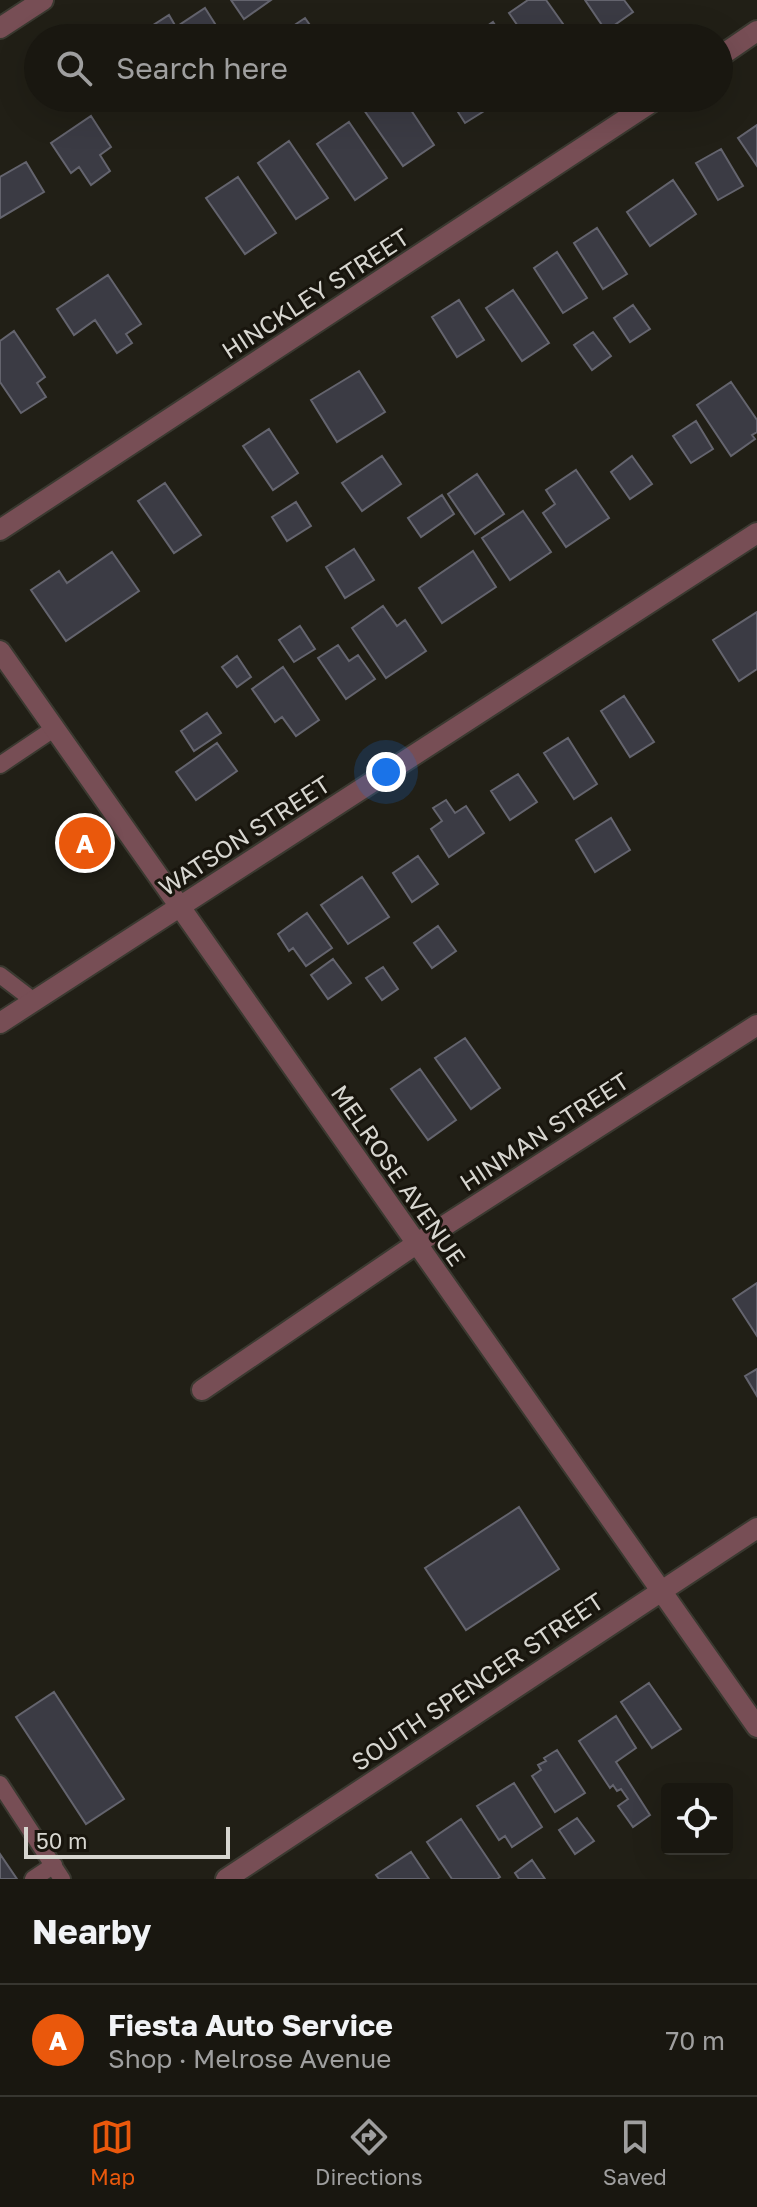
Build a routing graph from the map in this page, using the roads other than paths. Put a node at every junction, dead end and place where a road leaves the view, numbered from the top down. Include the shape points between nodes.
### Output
1 (43, 0) edge
2 (0, 28) edge
3 (757, 31) edge
4 (733, 47) edge
5 (637, 112) edge
6 (0, 530) edge
7 (757, 533) edge
8 (0, 651) edge
9 (55, 728) junction
10 (0, 765) edge
11 (180, 907) junction
12 (0, 975) edge
13 (34, 1001) junction
14 (0, 1023) edge
15 (757, 1025) edge
16 (416, 1244) junction
17 (202, 1390) dead end
18 (757, 1528) edge
19 (660, 1591) junction
20 (757, 1727) edge
21 (0, 1784) edge
22 (58, 1872) edge
23 (33, 1879) edge
24 (226, 1879) edge

1 - 2 street
3 - 4 street
5 - 6 street, HINCKLEY STREET
7 - 11 street, WATSON STREET
8 - 9 street, MELROSE AVENUE
9 - 10 lane
9 - 11 street, MELROSE AVENUE
11 - 13 street, WATSON STREET
11 - 16 street, MELROSE AVENUE
12 - 13 lane
13 - 14 street, WATSON STREET
15 - 16 street, HINMAN STREET
16 - 17 street, HINMAN STREET
16 - 19 street, MELROSE AVENUE
18 - 19 street, SOUTH SPENCER STREET
19 - 20 street, MELROSE AVENUE
19 - 24 street, SOUTH SPENCER STREET
21 - 22 lane
22 - 23 lane

